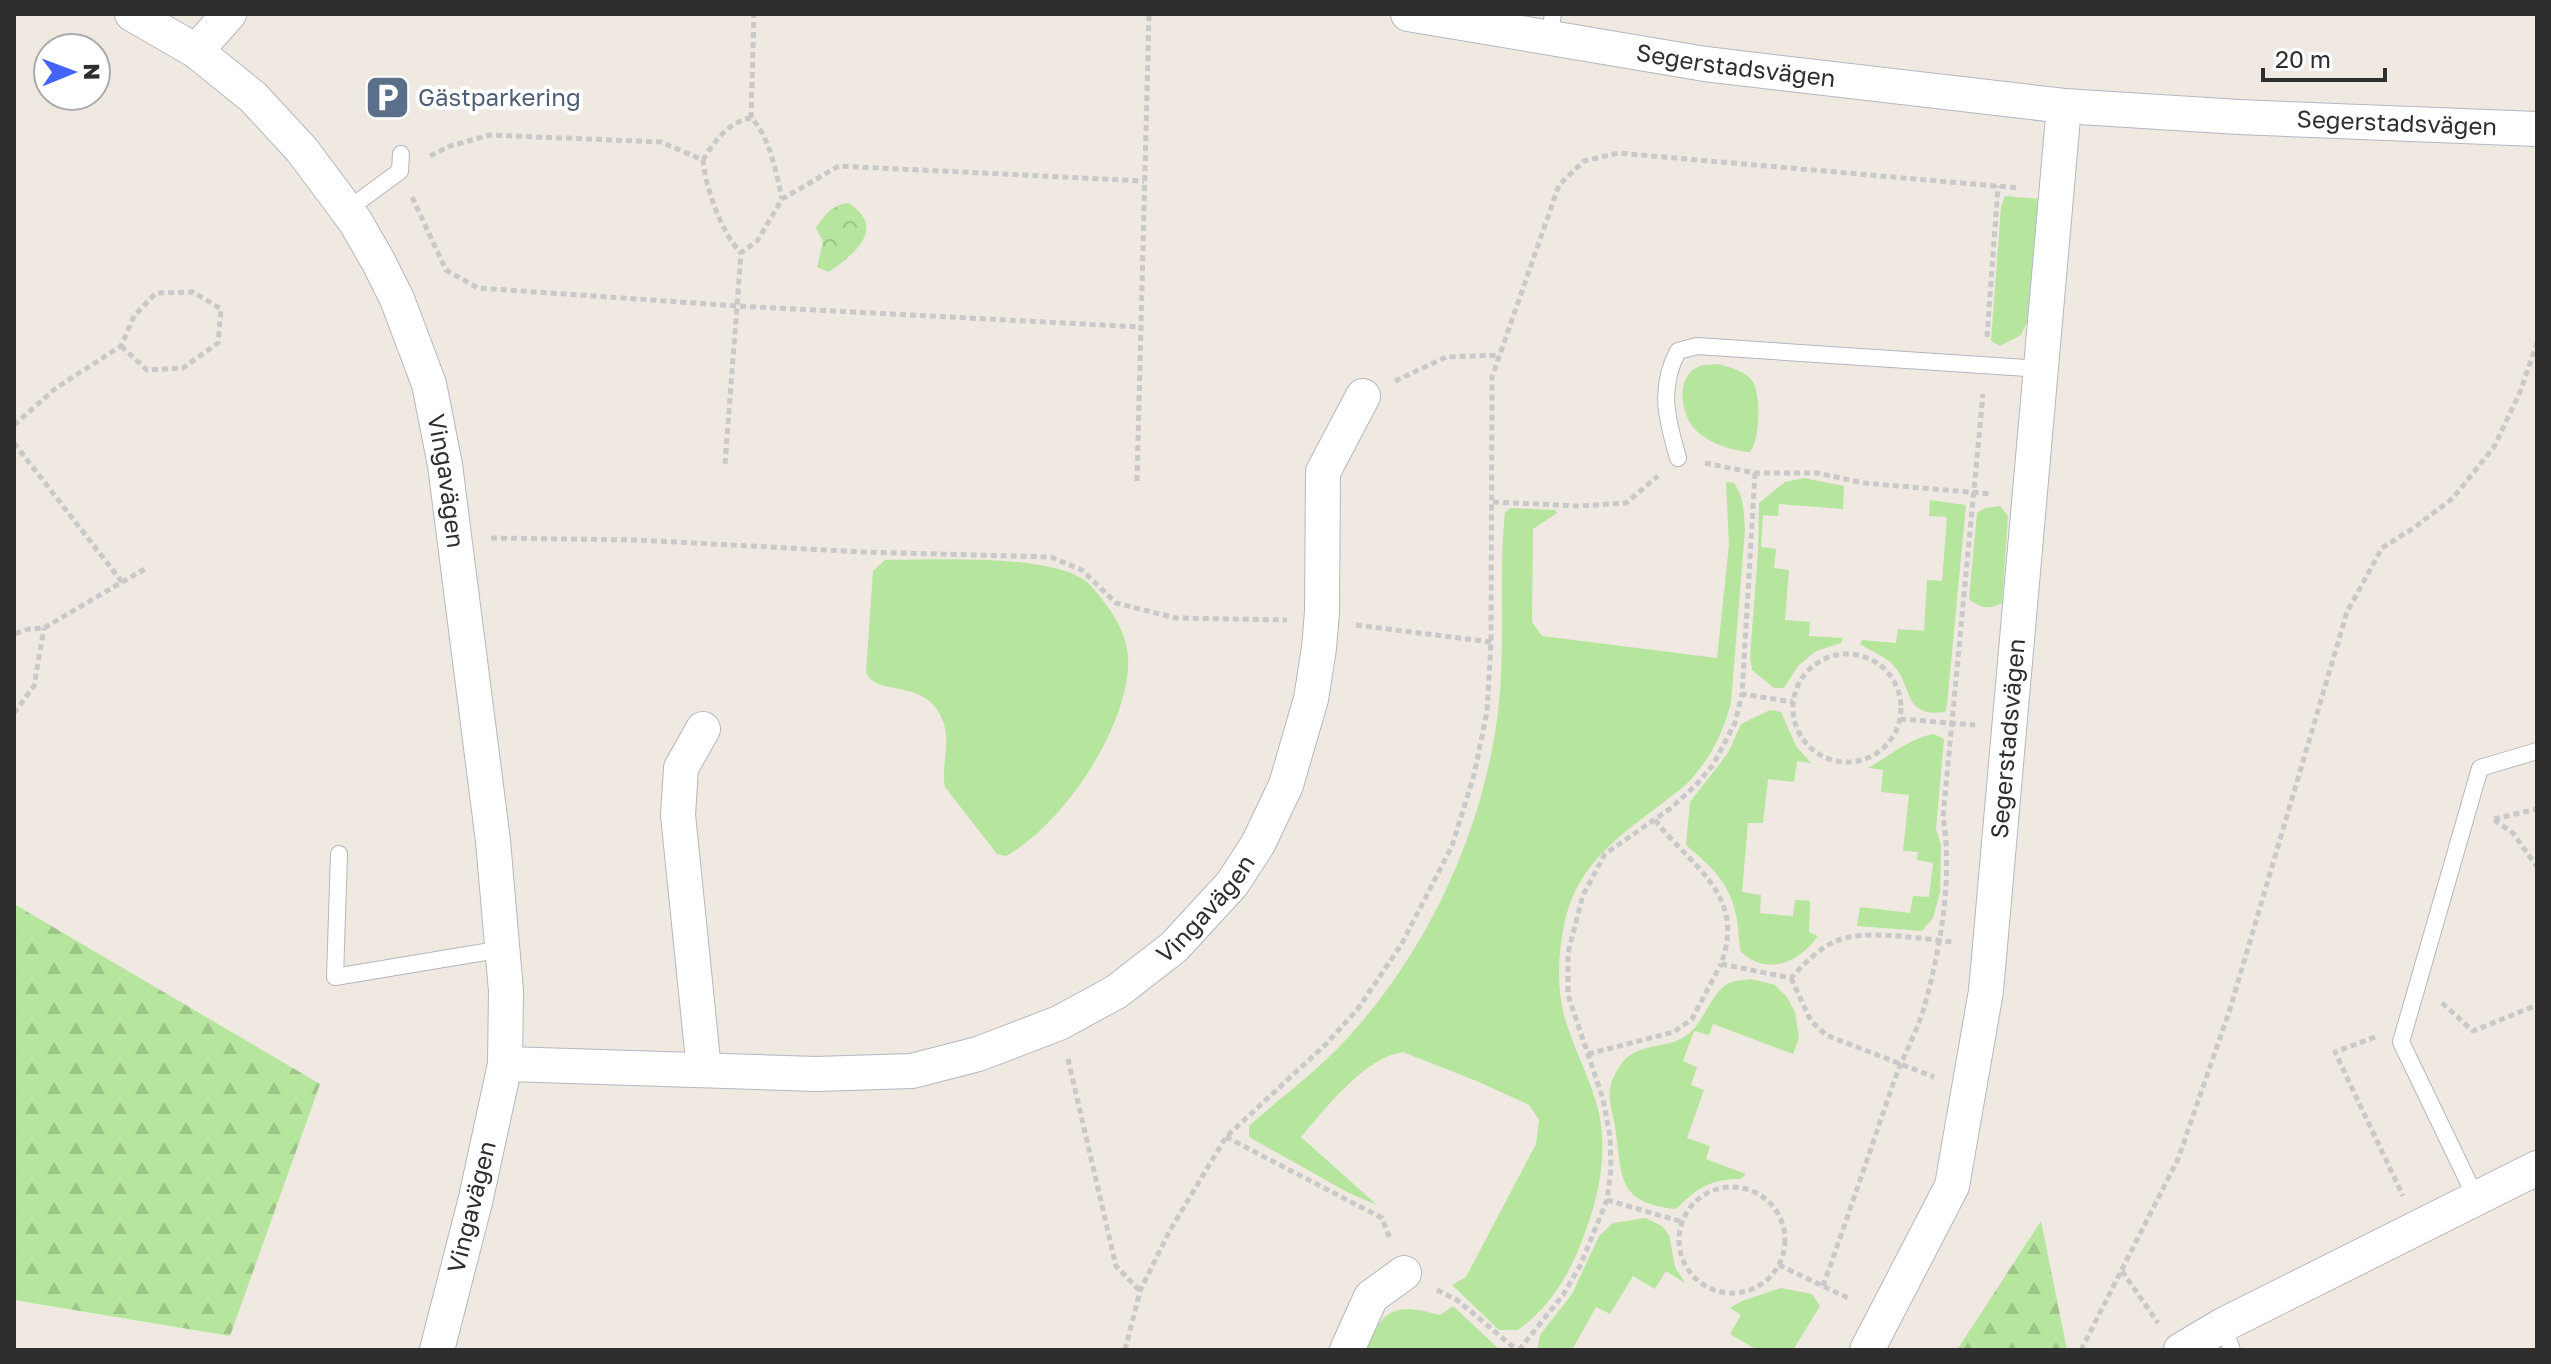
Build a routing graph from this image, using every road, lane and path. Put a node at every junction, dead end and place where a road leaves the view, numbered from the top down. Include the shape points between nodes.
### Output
1 (132, 14) edge
2 (229, 14) edge
3 (754, 14) edge
4 (1149, 14) edge
5 (1408, 14) edge
6 (1479, 20) edge
7 (1551, 26) edge
8 (196, 51) junction
9 (2064, 106) junction
10 (751, 118) junction
11 (2537, 129) edge
12 (703, 160) junction
13 (400, 162) junction
14 (1144, 181) junction
15 (1998, 186) junction
16 (2055, 191) junction
17 (782, 199) junction
18 (347, 210) junction
19 (741, 253) junction
20 (738, 306) junction
21 (1141, 327) junction
22 (2537, 343) edge
23 (121, 346) junction
24 (1500, 355) junction
25 (1985, 365) junction
26 (2040, 369) junction
27 (1363, 396) joint
28 (14, 425) edge
29 (14, 443) edge
30 (1678, 458) junction
31 (725, 464) dead end
32 (1755, 473) junction
33 (1137, 481) dead end
34 (1975, 492) junction
35 (2029, 497) junction
36 (1493, 502) junction
37 (454, 538) junction
38 (147, 568) dead end
39 (122, 582) junction
40 (1321, 620) junction
41 (44, 628) junction
42 (14, 634) edge
43 (1491, 642) junction
44 (1742, 694) junction
45 (1793, 702) junction
46 (14, 713) edge
47 (1900, 719) junction
48 (1954, 723) junction
49 (2009, 727) junction
50 (703, 729) dead end
51 (2537, 751) edge
52 (2469, 805) junction
53 (2537, 809) edge
54 (1655, 820) junction
55 (2493, 820) junction
56 (339, 854) dead end
57 (2537, 867) edge
58 (1938, 941) junction
59 (1990, 945) junction
60 (503, 949) junction
61 (1721, 964) junction
62 (1791, 978) junction
63 (2419, 983) junction
64 (2537, 1005) edge
65 (1059, 1023) junction
66 (2406, 1026) junction
67 (1588, 1054) junction
68 (505, 1064) junction
69 (1900, 1064) junction
70 (704, 1070) junction
71 (1968, 1090) junction
72 (1226, 1137) junction
73 (2537, 1168) edge
74 (2476, 1198) junction
75 (1607, 1200) junction
76 (2408, 1206) dead end
77 (1683, 1222) junction
78 (1779, 1265) junction
79 (2122, 1271) junction
80 (1404, 1273) junction
81 (1823, 1286) junction
82 (1140, 1291) junction
83 (1884, 1316) junction
84 (2228, 1337) edge
85 (2171, 1339) edge
86 (437, 1350) edge
87 (1125, 1350) edge
88 (1347, 1350) edge
89 (1518, 1350) edge
90 (1867, 1350) edge
91 (2081, 1350) edge

1 - 8 street, Vingavägen
2 - 8 street
3 - 10 path
4 - 14 path
5 - 6 street, Segerstadsvägen
6 - 7 street, Segerstadsvägen
7 - 9 street, Segerstadsvägen via 1705,64
8 - 18 street, Vingavägen via 253,97
9 - 11 street, Segerstadsvägen
9 - 16 street, Segerstadsvägen
10 - 12 path via 739,120
10 - 17 path via 759,125
12 - 13 path via 661,142 490,135
12 - 19 path via 710,194 731,243
13 - 18 lane
13 - 20 path via 446,270 478,288
14 - 17 path via 839,166
14 - 21 path
15 - 16 path
15 - 24 path via 1618,153 1584,161 1559,185
15 - 25 path
16 - 26 street, Segerstadsvägen
17 - 19 path via 758,240
18 - 37 street, Vingavägen via 397,299 429,384
19 - 20 path
20 - 21 path
20 - 31 path
21 - 33 path
22 - 79 path via 2494,447 2453,498 2382,548 2347,612 2230,1009 2178,1159
23 - 23 path via 147,370 183,368 218,343 221,309 193,292 156,293 134,316
23 - 28 path via 56,388
24 - 27 path via 1446,357
24 - 36 path via 1492,377
25 - 26 lane
25 - 30 lane via 1697,346 1678,351 1669,367 1664,398
25 - 34 path
26 - 35 street, Segerstadsvägen
27 - 40 street, Vingavägen via 1323,472
29 - 39 path
30 - 32 path
30 - 36 path via 1626,503
32 - 34 path via 1817,473 1864,483
32 - 44 path
34 - 35 path
34 - 48 path
35 - 49 street, Segerstadsvägen
36 - 43 path
37 - 40 path via 1051,557 1082,570 1116,603 1176,618
37 - 60 street, Vingavägen
38 - 39 path
39 - 41 path
40 - 43 path
40 - 65 street, Vingavägen via 1311,699 1286,785 1232,884 1174,947 1116,992
41 - 42 path
41 - 46 path via 34,686
43 - 72 path via 1487,712 1474,775 1452,846 1431,891 1357,1010
44 - 45 path
44 - 54 path via 1735,723 1713,765
45 - 47 path via 1799,733 1809,747 1847,762 1880,751
45 - 47 path via 1802,677 1820,661 1858,655 1891,677 1900,699
47 - 48 path
48 - 49 path
48 - 58 path via 1943,817 1947,886
49 - 59 street, Segerstadsvägen
50 - 70 street via 681,768 678,815
51 - 52 lane via 2480,768
52 - 55 path
52 - 63 lane
53 - 55 path
54 - 61 path via 1719,892 1728,933
54 - 67 path via 1605,854 1575,919 1568,995
55 - 57 path via 2513,833
56 - 60 lane via 335,977
58 - 59 path
58 - 62 path via 1884,936 1835,941
58 - 69 path via 1925,1006
59 - 71 street, Segerstadsvägen
60 - 68 street, Vingavägen
61 - 62 path
61 - 67 path via 1692,1019 1674,1032
62 - 69 path via 1811,1021 1826,1035
63 - 64 path via 2473,1031
63 - 66 lane
65 - 70 street, Vingavägen via 978,1054 912,1071
65 - 82 path via 1116,1266
66 - 74 lane via 2401,1042
66 - 76 path via 2335,1052
67 - 75 path via 1610,1136
68 - 70 street, Vingavägen
68 - 86 street, Vingavägen
69 - 71 path
69 - 81 path
71 - 83 street, Segerstadsvägen via 1952,1186
72 - 80 path via 1382,1218
72 - 82 path
73 - 74 street
74 - 84 street
75 - 77 path
75 - 89 path via 1563,1295
77 - 78 path via 1679,1232 1685,1265 1708,1288 1744,1292 1764,1283
77 - 78 path via 1692,1205 1717,1189 1760,1195 1784,1227
78 - 81 path
79 - 85 path
79 - 91 path
80 - 88 street via 1371,1297
80 - 89 path via 1457,1300
81 - 83 path
82 - 87 path
83 - 90 street, Segerstadsvägen
84 - 85 street

